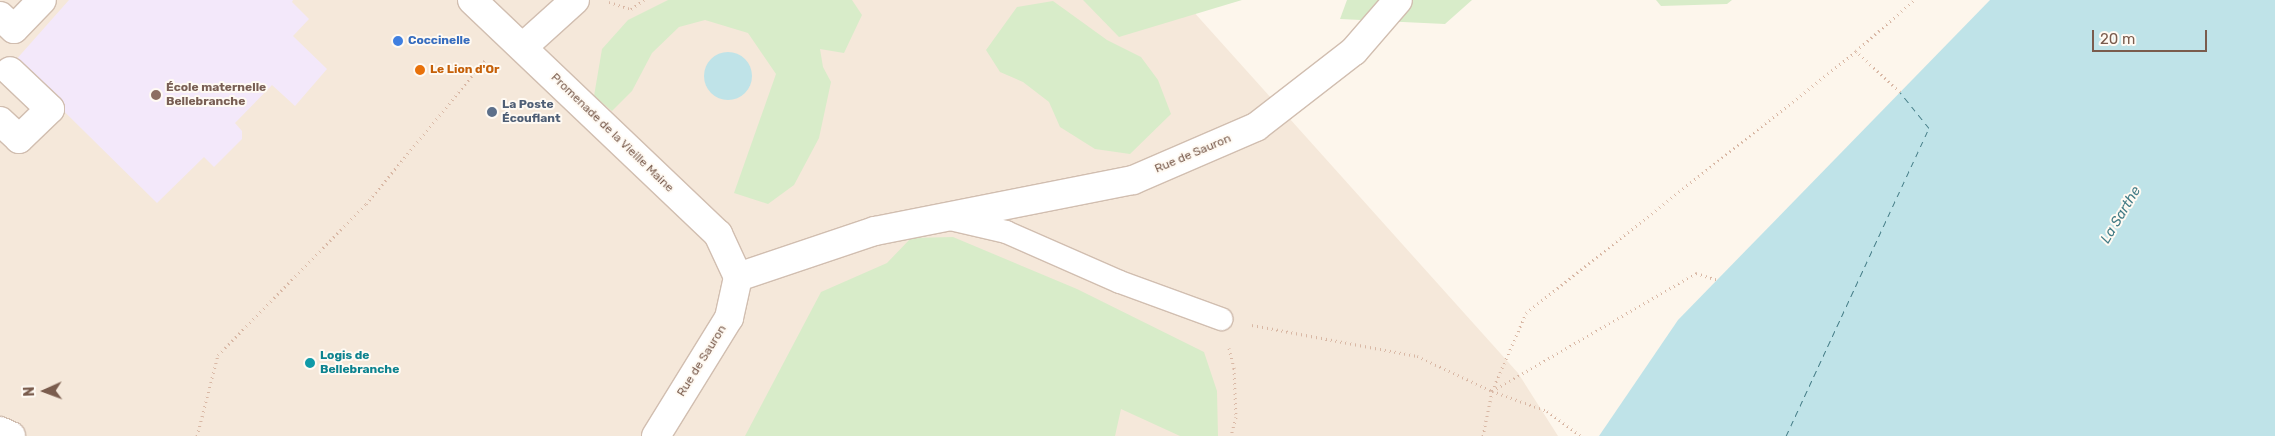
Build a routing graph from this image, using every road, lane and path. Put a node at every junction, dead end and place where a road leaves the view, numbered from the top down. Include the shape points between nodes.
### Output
1 (42, 0) edge
2 (472, 0) edge
3 (575, 0) edge
4 (604, 0) edge
5 (644, 0) edge
6 (1398, 0) edge
7 (1914, 0) edge
8 (0, 16) edge
9 (515, 40) junction
10 (1856, 51) junction
11 (10, 71) dead end
12 (1900, 92) dead end
13 (0, 121) edge
14 (941, 217) junction
15 (738, 277) junction
16 (1717, 280) dead end
17 (1221, 319) junction
18 (1492, 391) junction
19 (0, 431) edge
20 (11, 436) edge
21 (197, 436) edge
22 (656, 436) edge
23 (1231, 436) edge
24 (1483, 436) edge
25 (1581, 436) edge

1 - 8 street via 14,29
2 - 9 street, Promenade de la Vieille Maine
3 - 9 street
4 - 5 path via 631,9
6 - 14 street, Rue de Sauron via 1354,51 1256,127 1133,180
7 - 10 path
9 - 15 street, Promenade de la Vieille Maine via 718,234
9 - 21 path via 366,204 218,355
10 - 12 path
10 - 18 path via 1526,313
11 - 13 street via 50,109 19,139
14 - 15 street, Rue de Sauron via 875,231
14 - 17 lane via 1006,232 1120,282
15 - 22 street, Rue de Sauron via 729,318
16 - 18 path via 1696,273
17 - 18 path via 1417,356
17 - 23 path via 1234,368 1236,417
18 - 24 path
18 - 25 path via 1547,411
19 - 20 street

